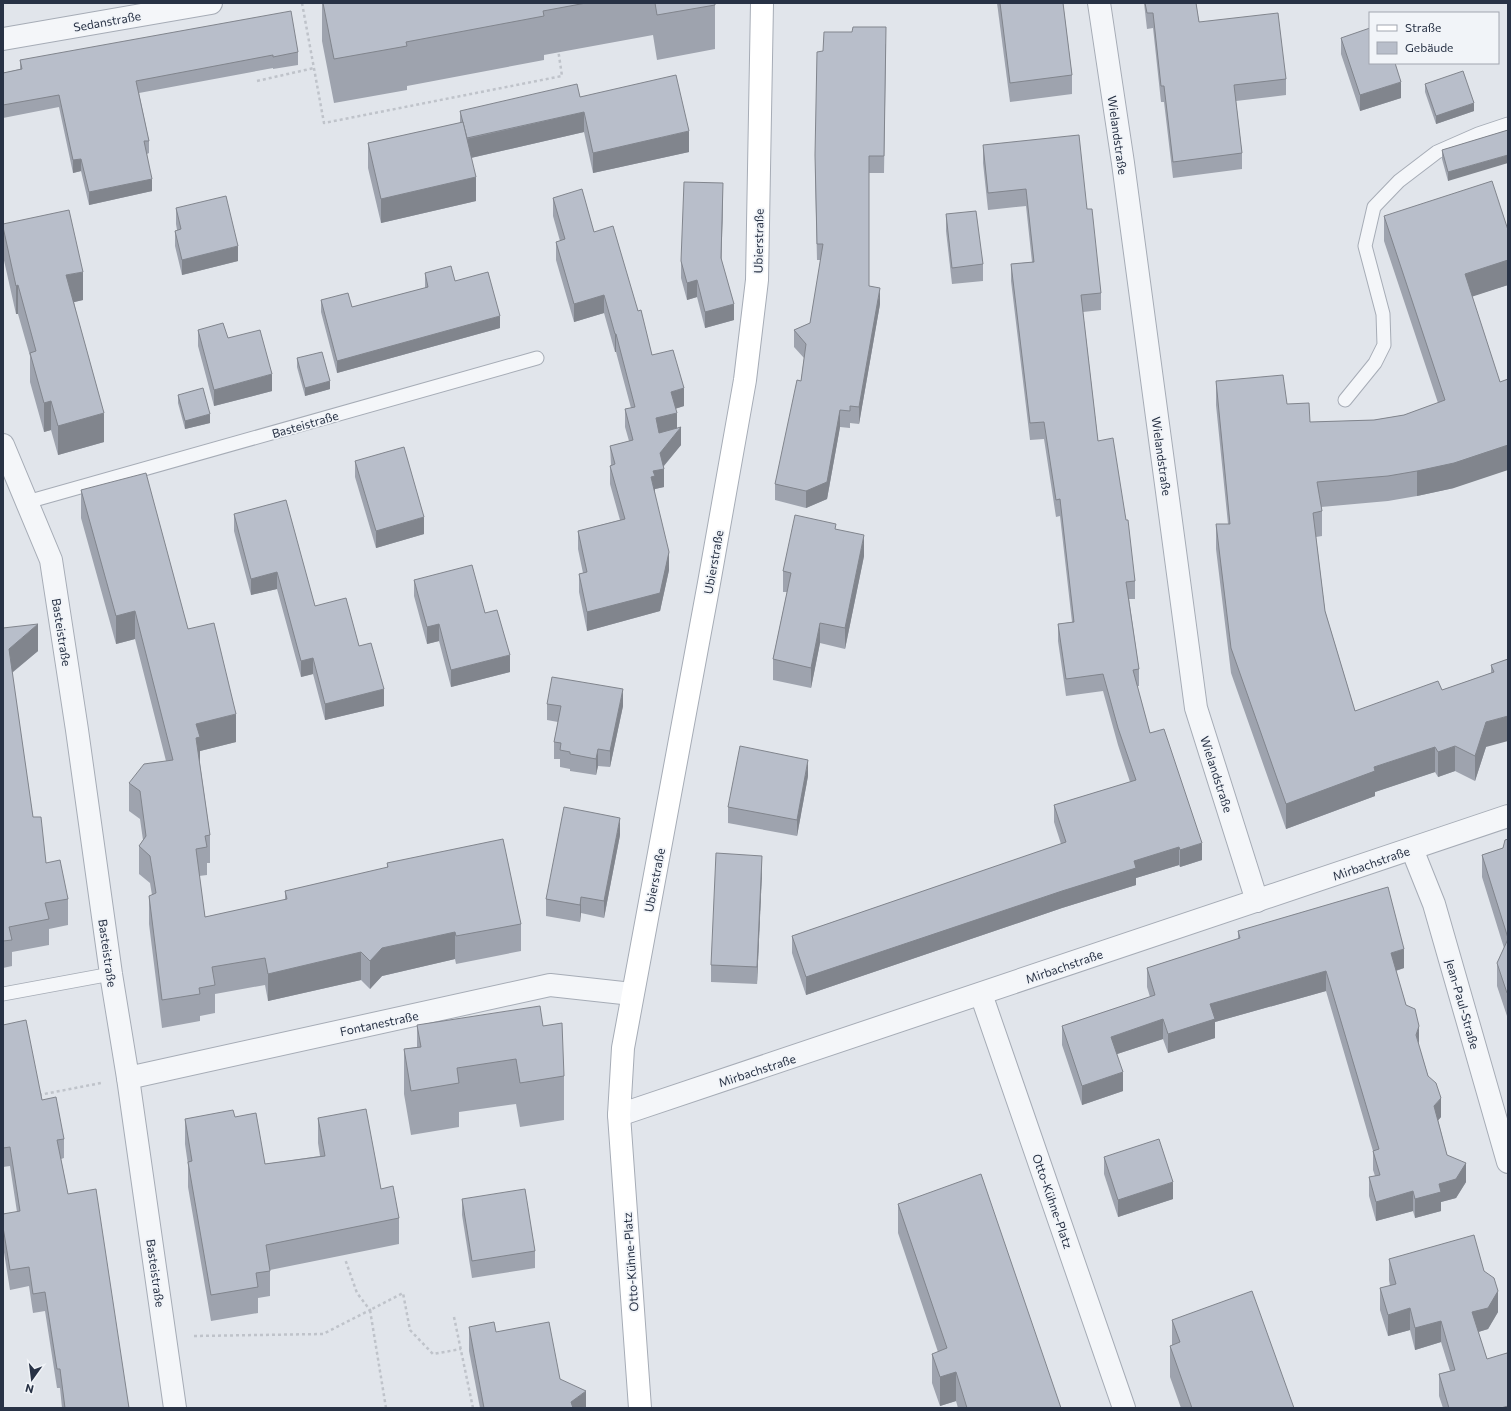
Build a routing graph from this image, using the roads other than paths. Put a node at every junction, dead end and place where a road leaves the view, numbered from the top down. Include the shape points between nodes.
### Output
1 (212, 3) edge
2 (762, 3) edge
3 (1099, 3) edge
4 (3, 39) edge
5 (1508, 124) edge
6 (537, 358) dead end
7 (1345, 400) dead end
8 (3, 446) edge
9 (27, 502) junction
10 (1508, 816) edge
11 (1412, 849) junction
12 (1257, 901) junction
13 (111, 974) junction
14 (3, 994) edge
15 (632, 994) junction
16 (981, 994) junction
17 (128, 1078) junction
18 (619, 1115) junction
19 (1508, 1162) edge
20 (175, 1408) edge
21 (640, 1408) edge
22 (1124, 1408) edge

1 - 4 street, Sedanstraße
2 - 15 main road, Ubierstraße via 757,280 746,372
3 - 12 street, Wielandstraße via 1196,708
5 - 7 lane via 1437,152 1399,181 1374,207 1365,246 1383,314 1384,345 1375,363
6 - 9 lane, Basteistraße
8 - 9 street, Basteistraße
9 - 13 street, Basteistraße via 51,560
10 - 11 street, Mirbachstraße
11 - 12 street, Mirbachstraße
11 - 19 street, Jean-Paul-Straße via 1434,904
12 - 16 street, Mirbachstraße
13 - 14 lane
13 - 17 street, Basteistraße
15 - 17 street, Fontanestraße via 550,985
15 - 18 main road, Ubierstraße via 623,1048
16 - 18 street, Mirbachstraße
16 - 22 street, Otto-Kühne-Platz
17 - 20 street, Basteistraße
18 - 21 main road, Otto-Kühne-Platz

